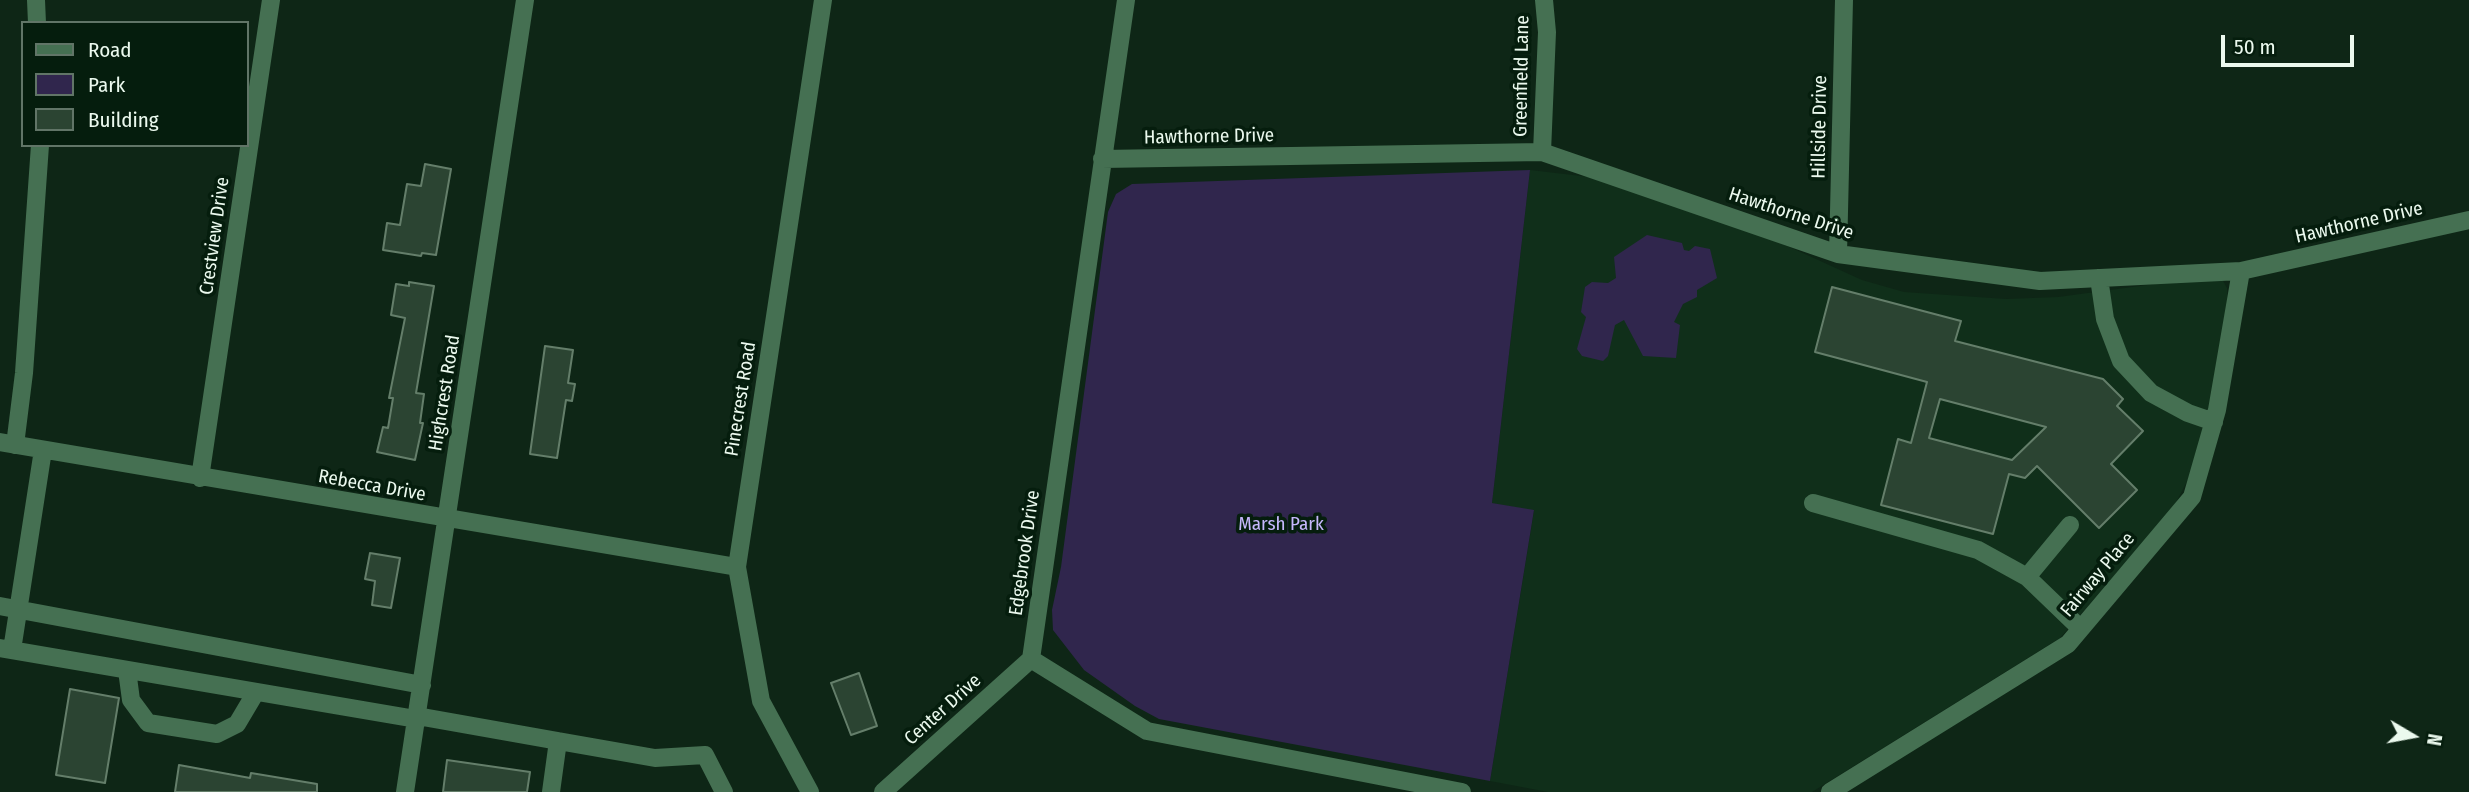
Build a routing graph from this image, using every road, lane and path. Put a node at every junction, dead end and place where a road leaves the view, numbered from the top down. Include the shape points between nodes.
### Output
1 (36, 0) edge
2 (271, 0) edge
3 (526, 0) edge
4 (823, 0) edge
5 (1126, 0) edge
6 (1544, 0) edge
7 (1844, 0) edge
8 (37, 21) edge
9 (40, 147) edge
10 (1542, 152) junction
11 (1102, 159) junction
12 (2469, 220) edge
13 (1838, 254) junction
14 (2241, 271) junction
15 (2099, 278) junction
16 (2214, 422) junction
17 (7, 443) edge
18 (43, 450) junction
19 (200, 478) junction
20 (1814, 503) dead end
21 (447, 520) junction
22 (2070, 525) dead end
23 (737, 567) junction
24 (2027, 577) junction
25 (0, 606) edge
26 (19, 610) junction
27 (2080, 628) junction
28 (6, 649) edge
29 (1031, 659) junction
30 (127, 670) junction
31 (422, 685) junction
32 (256, 692) junction
33 (417, 718) junction
34 (558, 741) junction
35 (405, 792) edge
36 (551, 792) edge
37 (724, 792) edge
38 (810, 792) edge
39 (883, 792) edge
40 (1462, 792) edge
41 (1830, 792) edge

1 - 8 street
2 - 19 street, Crestview Drive
3 - 21 street, Highcrest Road
4 - 23 street, Pinecrest Road
5 - 11 street, Edgebrook Drive
6 - 10 street, Greenfield Lane
7 - 13 street, Hillside Drive
9 - 17 street via 24,373
10 - 11 street, Hawthorne Drive
10 - 13 street, Hawthorne Drive
11 - 29 street, Edgebrook Drive
12 - 14 street, Hawthorne Drive
13 - 15 street, Hawthorne Drive via 2040,281
14 - 15 street, Hawthorne Drive
14 - 16 street, Fairway Place
15 - 16 street via 2105,319 2121,361 2151,393
16 - 27 street, Fairway Place via 2192,497
17 - 18 street, Rebecca Drive
18 - 19 street, Rebecca Drive
18 - 26 street
19 - 21 street, Rebecca Drive
20 - 24 street via 1978,550
21 - 23 street, Rebecca Drive
21 - 31 street, Highcrest Road
22 - 24 street
23 - 38 street, Pinecrest Road via 761,701
24 - 27 street
25 - 26 street
26 - 28 street
26 - 31 street
27 - 41 street, Fairway Place via 2068,644
28 - 30 street
29 - 39 street, Center Drive
29 - 40 street via 1147,731
30 - 32 street
30 - 32 street via 131,700 148,723 217,734 237,724
31 - 33 street, Highcrest Road
32 - 33 street
33 - 34 street
33 - 35 street, Highcrest Road
34 - 36 street
34 - 37 street via 655,758 705,755

